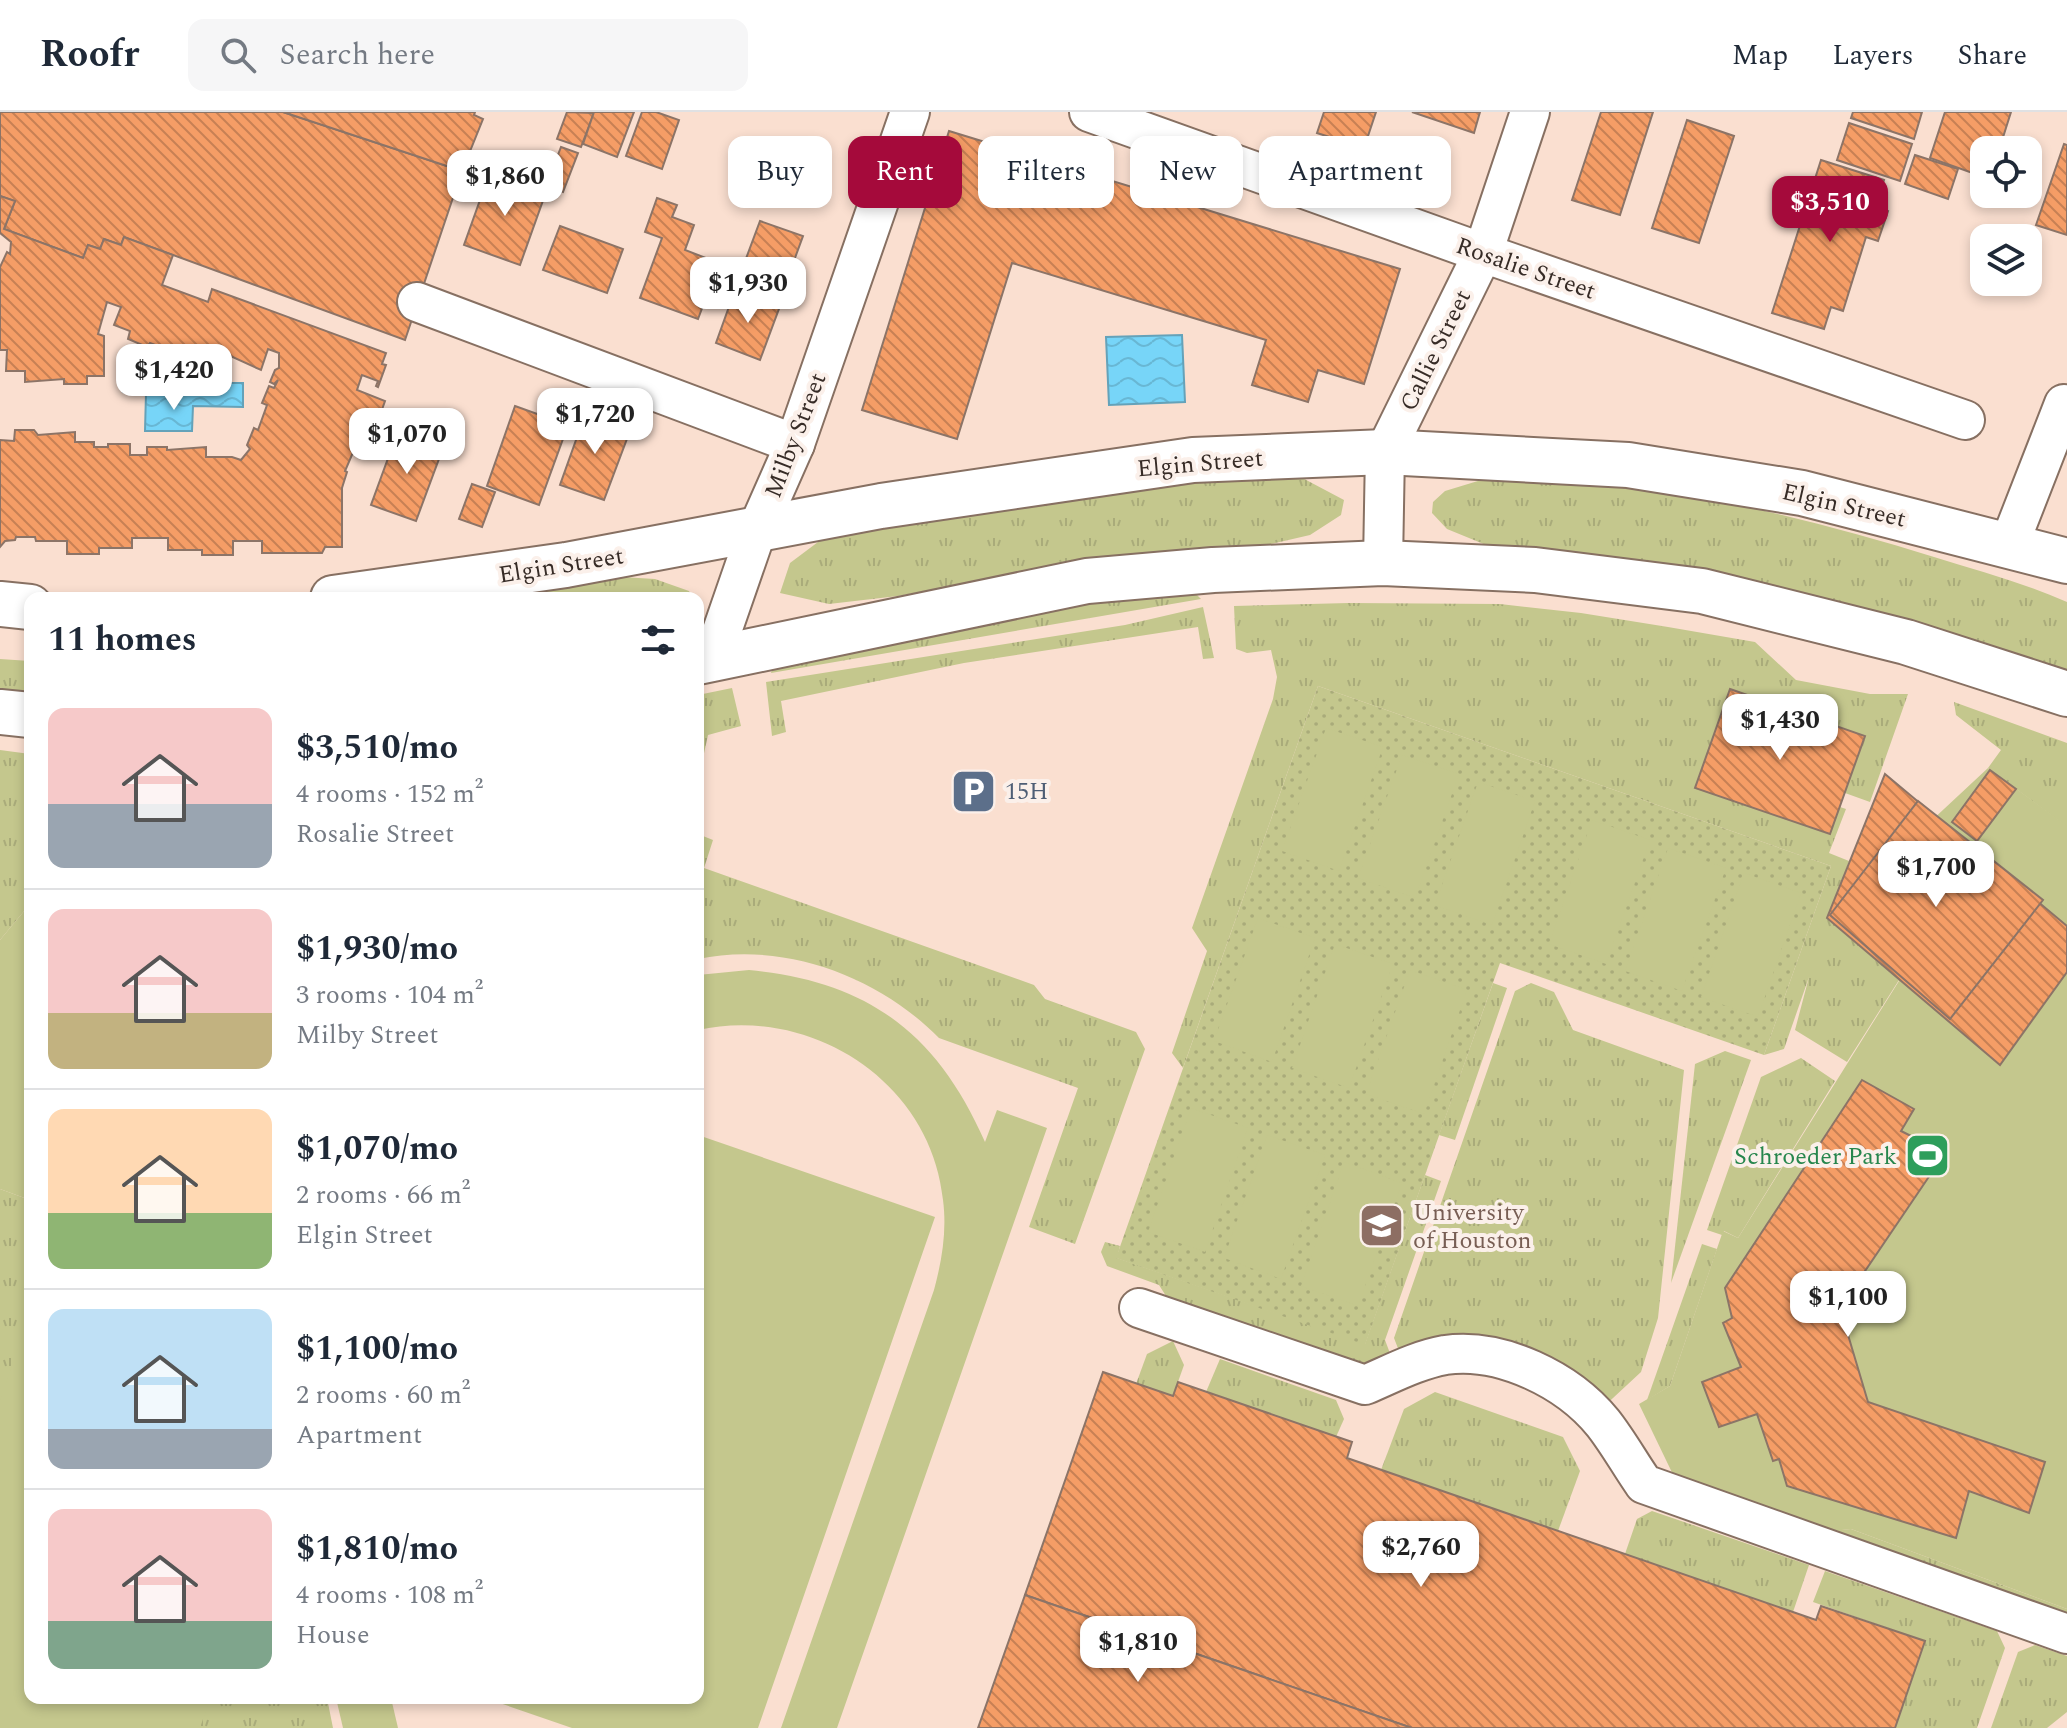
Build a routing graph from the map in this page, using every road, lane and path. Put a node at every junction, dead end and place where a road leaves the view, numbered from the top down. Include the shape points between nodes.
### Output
1 (910, 112) edge
2 (1089, 112) edge
3 (1530, 112) edge
4 (1483, 253) junction
5 (417, 302) dead end
6 (2067, 405) edge
7 (1965, 420) dead end
8 (795, 444) junction
9 (1385, 452) junction
10 (2053, 470) edge
11 (757, 530) junction
12 (2009, 545) junction
13 (2067, 561) edge
14 (1383, 563) junction
15 (375, 592) edge
16 (0, 604) edge
17 (24, 606) edge
18 (705, 661) edge
19 (2067, 694) edge
20 (0, 712) edge
21 (24, 714) edge
22 (1139, 1308) dead end
23 (2067, 1634) edge

1 - 8 street, Milby Street
2 - 4 street, Rosalie Street
3 - 4 street, Callie Street
4 - 7 street, Rosalie Street
4 - 9 street, Callie Street
5 - 8 street
6 - 10 street
8 - 11 street, Milby Street
9 - 11 main road, Elgin Street via 1193,460 881,506
9 - 12 main road, Elgin Street via 1628,465 1802,493
9 - 14 street
10 - 12 street
11 - 15 main road, Elgin Street
11 - 18 street, Milby Street
12 - 13 main road, Elgin Street
14 - 18 main road via 1087,581
14 - 19 main road via 1535,570 1702,591 1906,642
16 - 17 main road
20 - 21 main road
22 - 23 street via 1365,1385 1447,1355 1484,1356 1525,1367 1567,1390 1603,1422 1644,1484

